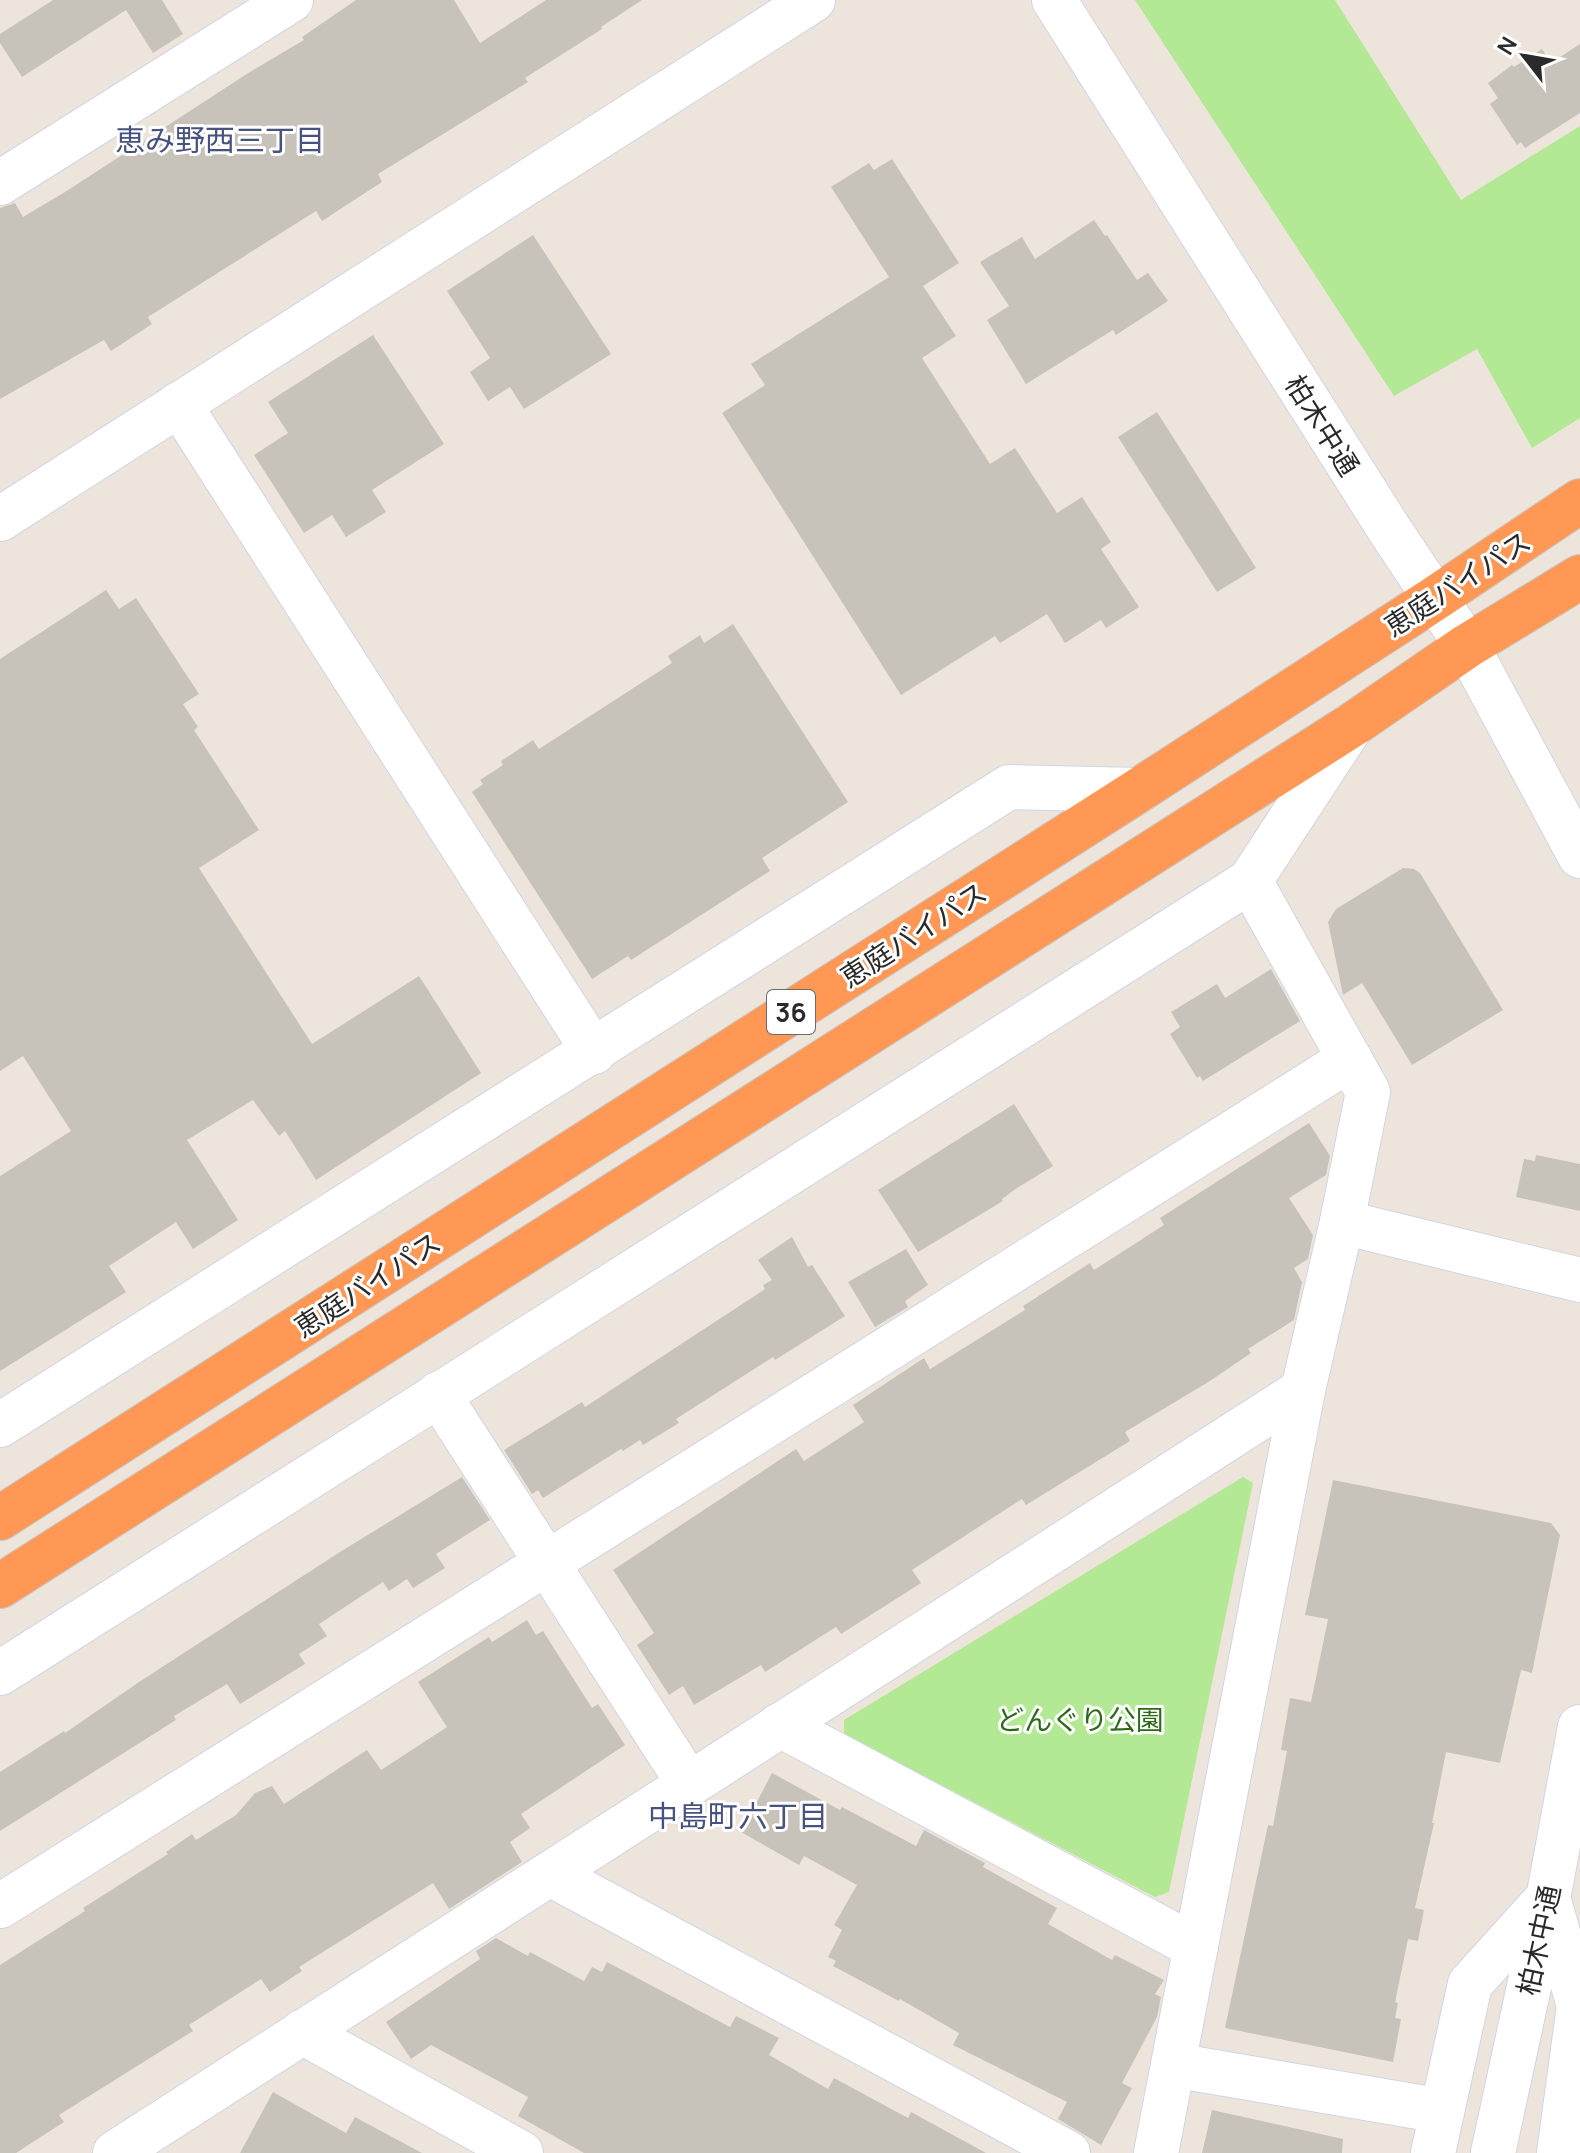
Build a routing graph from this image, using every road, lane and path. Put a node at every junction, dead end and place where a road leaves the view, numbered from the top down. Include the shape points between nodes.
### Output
1 (291, 0) edge
2 (813, 0) edge
3 (1054, 0) edge
4 (0, 183) edge
5 (179, 404) junction
6 (1580, 501) edge
7 (0, 519) edge
8 (1580, 577) edge
9 (1434, 599) junction
10 (1467, 646) junction
11 (1352, 725) junction
12 (1139, 790) junction
13 (1580, 856) edge
14 (1250, 881) junction
15 (594, 1052) junction
16 (1350, 1059) junction
17 (1342, 1222) junction
18 (1580, 1280) edge
19 (1303, 1390) junction
20 (438, 1394) junction
21 (0, 1425) edge
22 (0, 1518) edge
23 (547, 1564) junction
24 (0, 1586) edge
25 (0, 1673) edge
26 (780, 1725) junction
27 (1580, 1727) edge
28 (689, 1784) junction
29 (550, 1874) junction
30 (1548, 1899) junction
31 (0, 1906) edge
32 (1196, 1947) junction
33 (302, 2032) junction
34 (1173, 2065) junction
35 (1442, 2111) junction
36 (115, 2153) edge
37 (521, 2153) edge
38 (1068, 2153) edge
39 (1156, 2153) edge
40 (1433, 2153) edge
41 (1493, 2153) edge
42 (1559, 2153) edge

1 - 4 street
2 - 5 street
3 - 9 street, 柏木中通
5 - 7 street
5 - 15 street
6 - 9 highway, 恵庭バイパス / 36
8 - 10 highway, 恵庭バイパス / 36
9 - 10 street, 柏木中通
9 - 12 highway, 恵庭バイパス / 36
10 - 11 highway, 恵庭バイパス / 36
10 - 13 street, 柏木中通
11 - 14 street
11 - 24 highway, 恵庭バイパス / 36
12 - 15 street via 1009,787
12 - 22 highway, 恵庭バイパス / 36
14 - 16 street
14 - 20 street
15 - 21 street
16 - 17 street via 1368,1092
16 - 23 street
17 - 18 street
17 - 19 street
19 - 26 street
19 - 32 street
20 - 23 street
20 - 25 street
23 - 28 street
23 - 31 street
26 - 28 street
26 - 32 street
27 - 30 street, 柏木中通
28 - 29 street
29 - 33 street
29 - 38 street
30 - 35 street via 1470,1984
30 - 41 street, 柏木中通
30 - 42 street via 1579,2006
32 - 34 street
33 - 36 street
33 - 37 street
34 - 35 street
34 - 39 street
35 - 40 street

